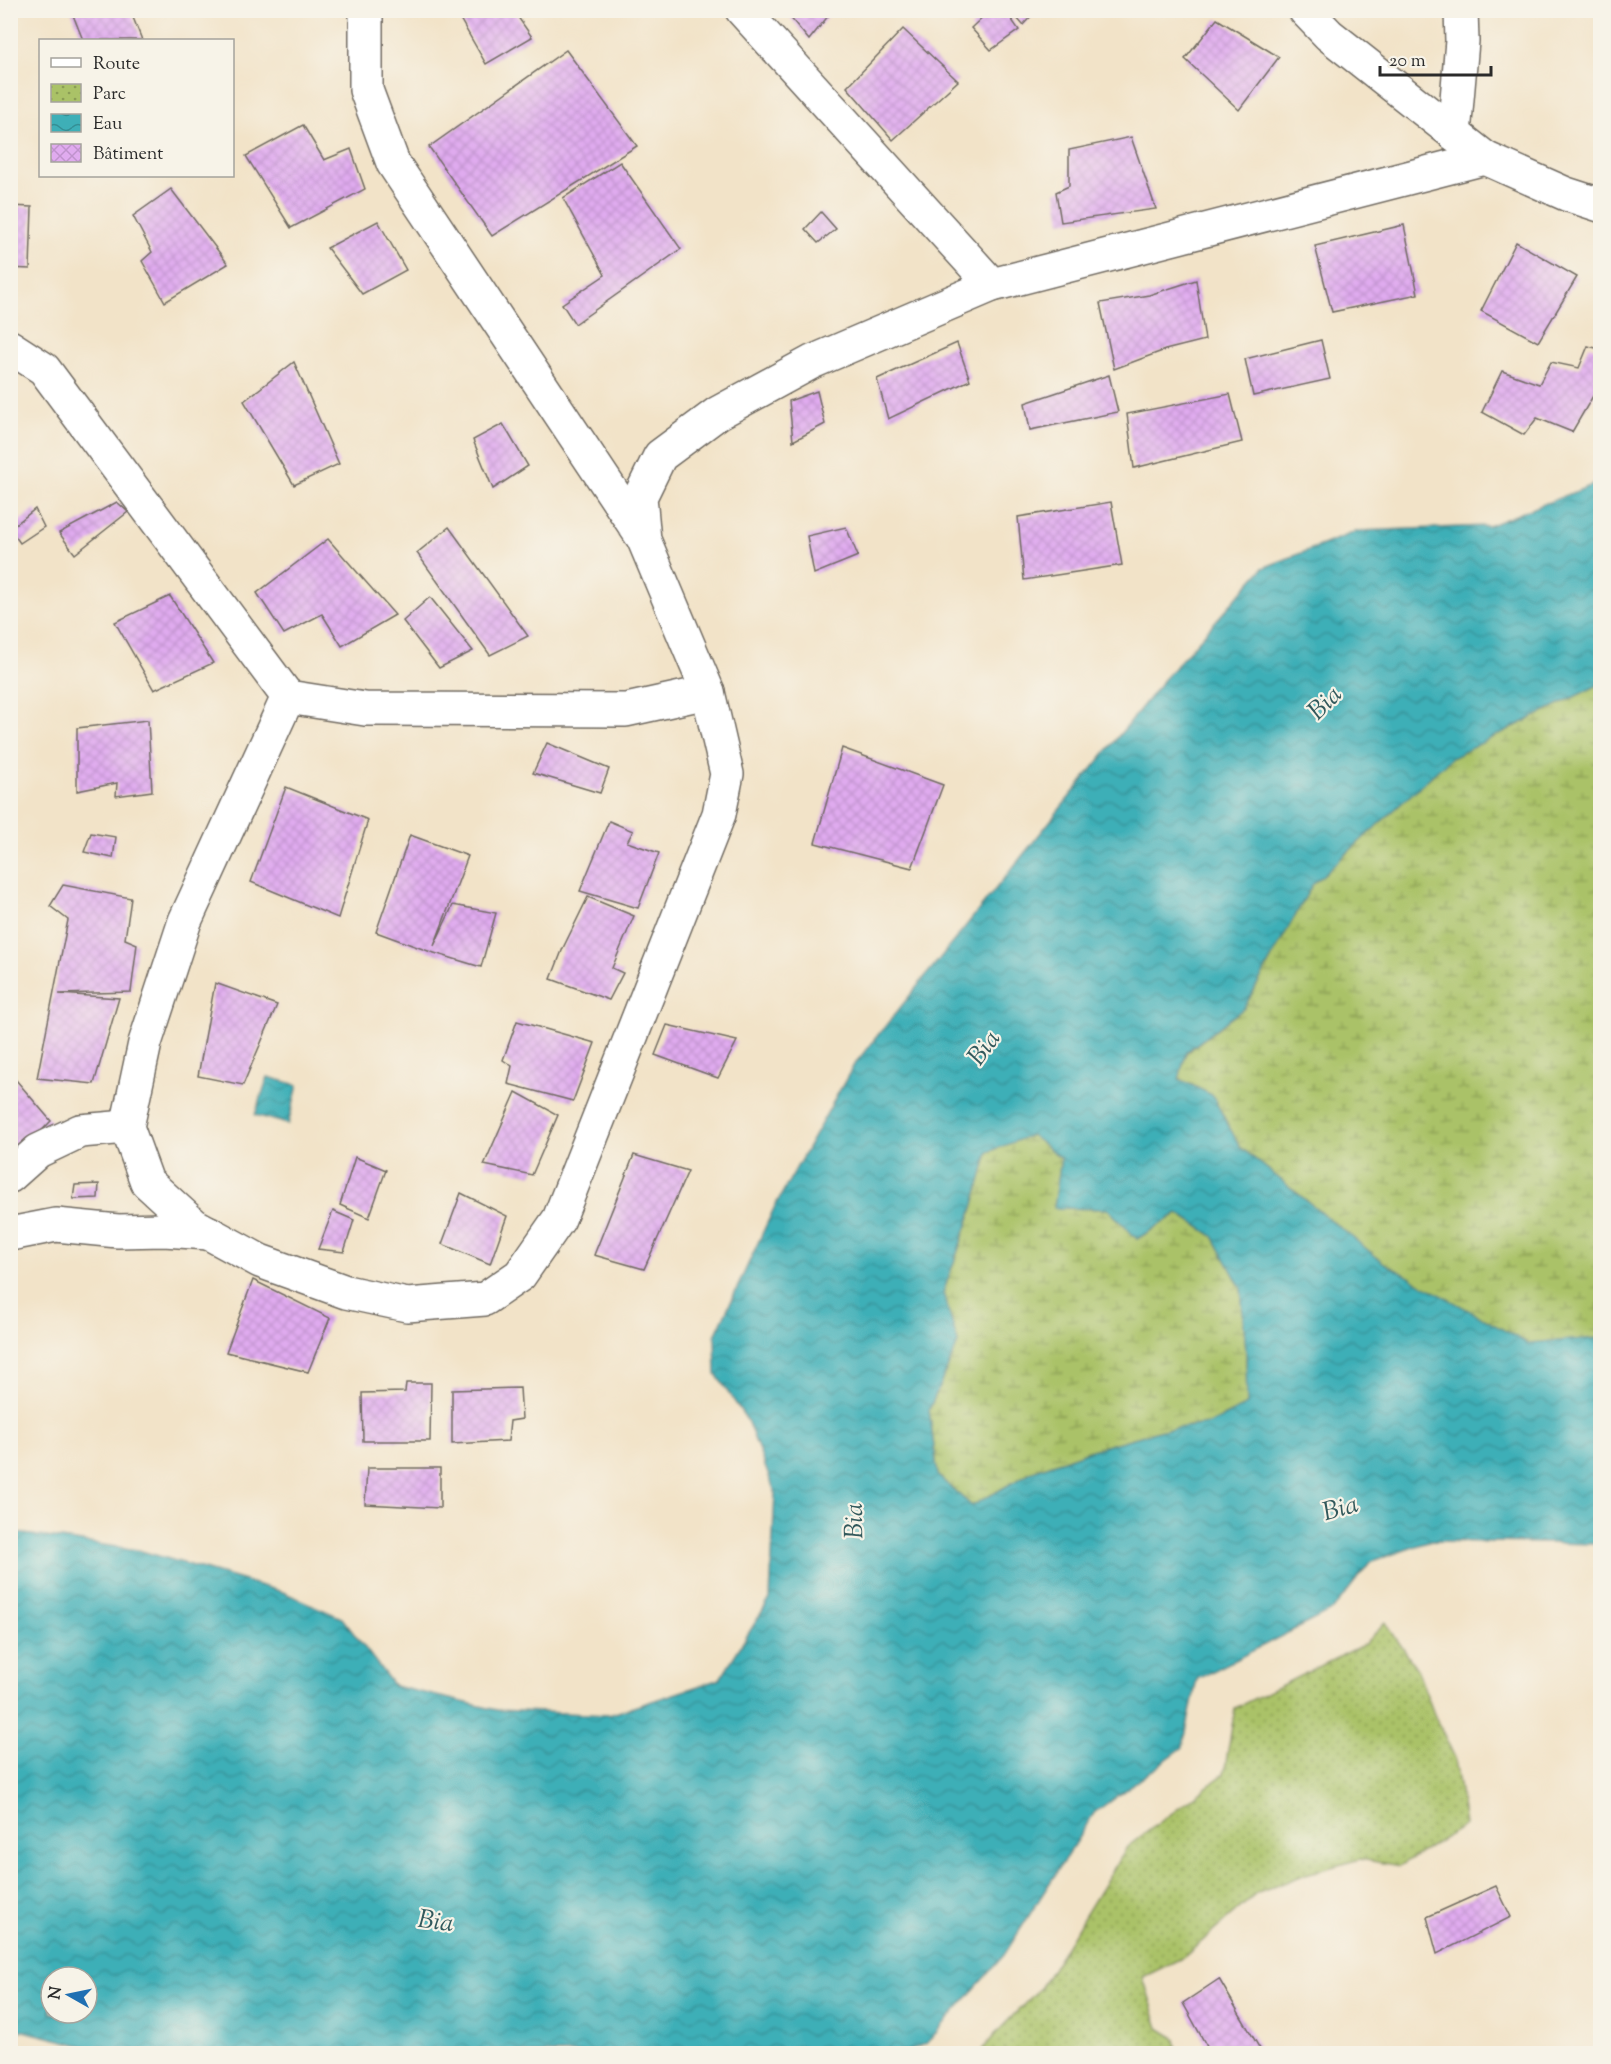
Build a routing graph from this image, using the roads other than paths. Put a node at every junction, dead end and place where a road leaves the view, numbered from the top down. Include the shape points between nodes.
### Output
1 (366, 10) edge
2 (742, 10) edge
3 (1305, 10) edge
4 (1461, 10) edge
5 (1454, 134) junction
6 (1485, 158) junction
7 (1600, 205) edge
8 (992, 285) junction
9 (10, 347) edge
10 (644, 540) junction
11 (708, 692) junction
12 (288, 697) junction
13 (127, 1127) junction
14 (10, 1176) edge
15 (209, 1233) junction
16 (10, 1234) edge

1 - 10 street via 366,90 393,163
2 - 8 street
3 - 5 street via 1329,35
4 - 5 street
5 - 6 street
6 - 7 street
6 - 8 street
8 - 10 street via 812,362 718,412 660,456 640,497
9 - 12 street via 44,369
10 - 11 street
11 - 12 street via 626,710 365,709
11 - 15 street via 727,774 719,814 559,1219 520,1275 485,1299 407,1305 346,1292 270,1265
12 - 13 street via 185,921 145,1043
13 - 14 street via 80,1131 38,1151
13 - 15 street via 147,1182 194,1225
15 - 16 street via 118,1232 56,1225

